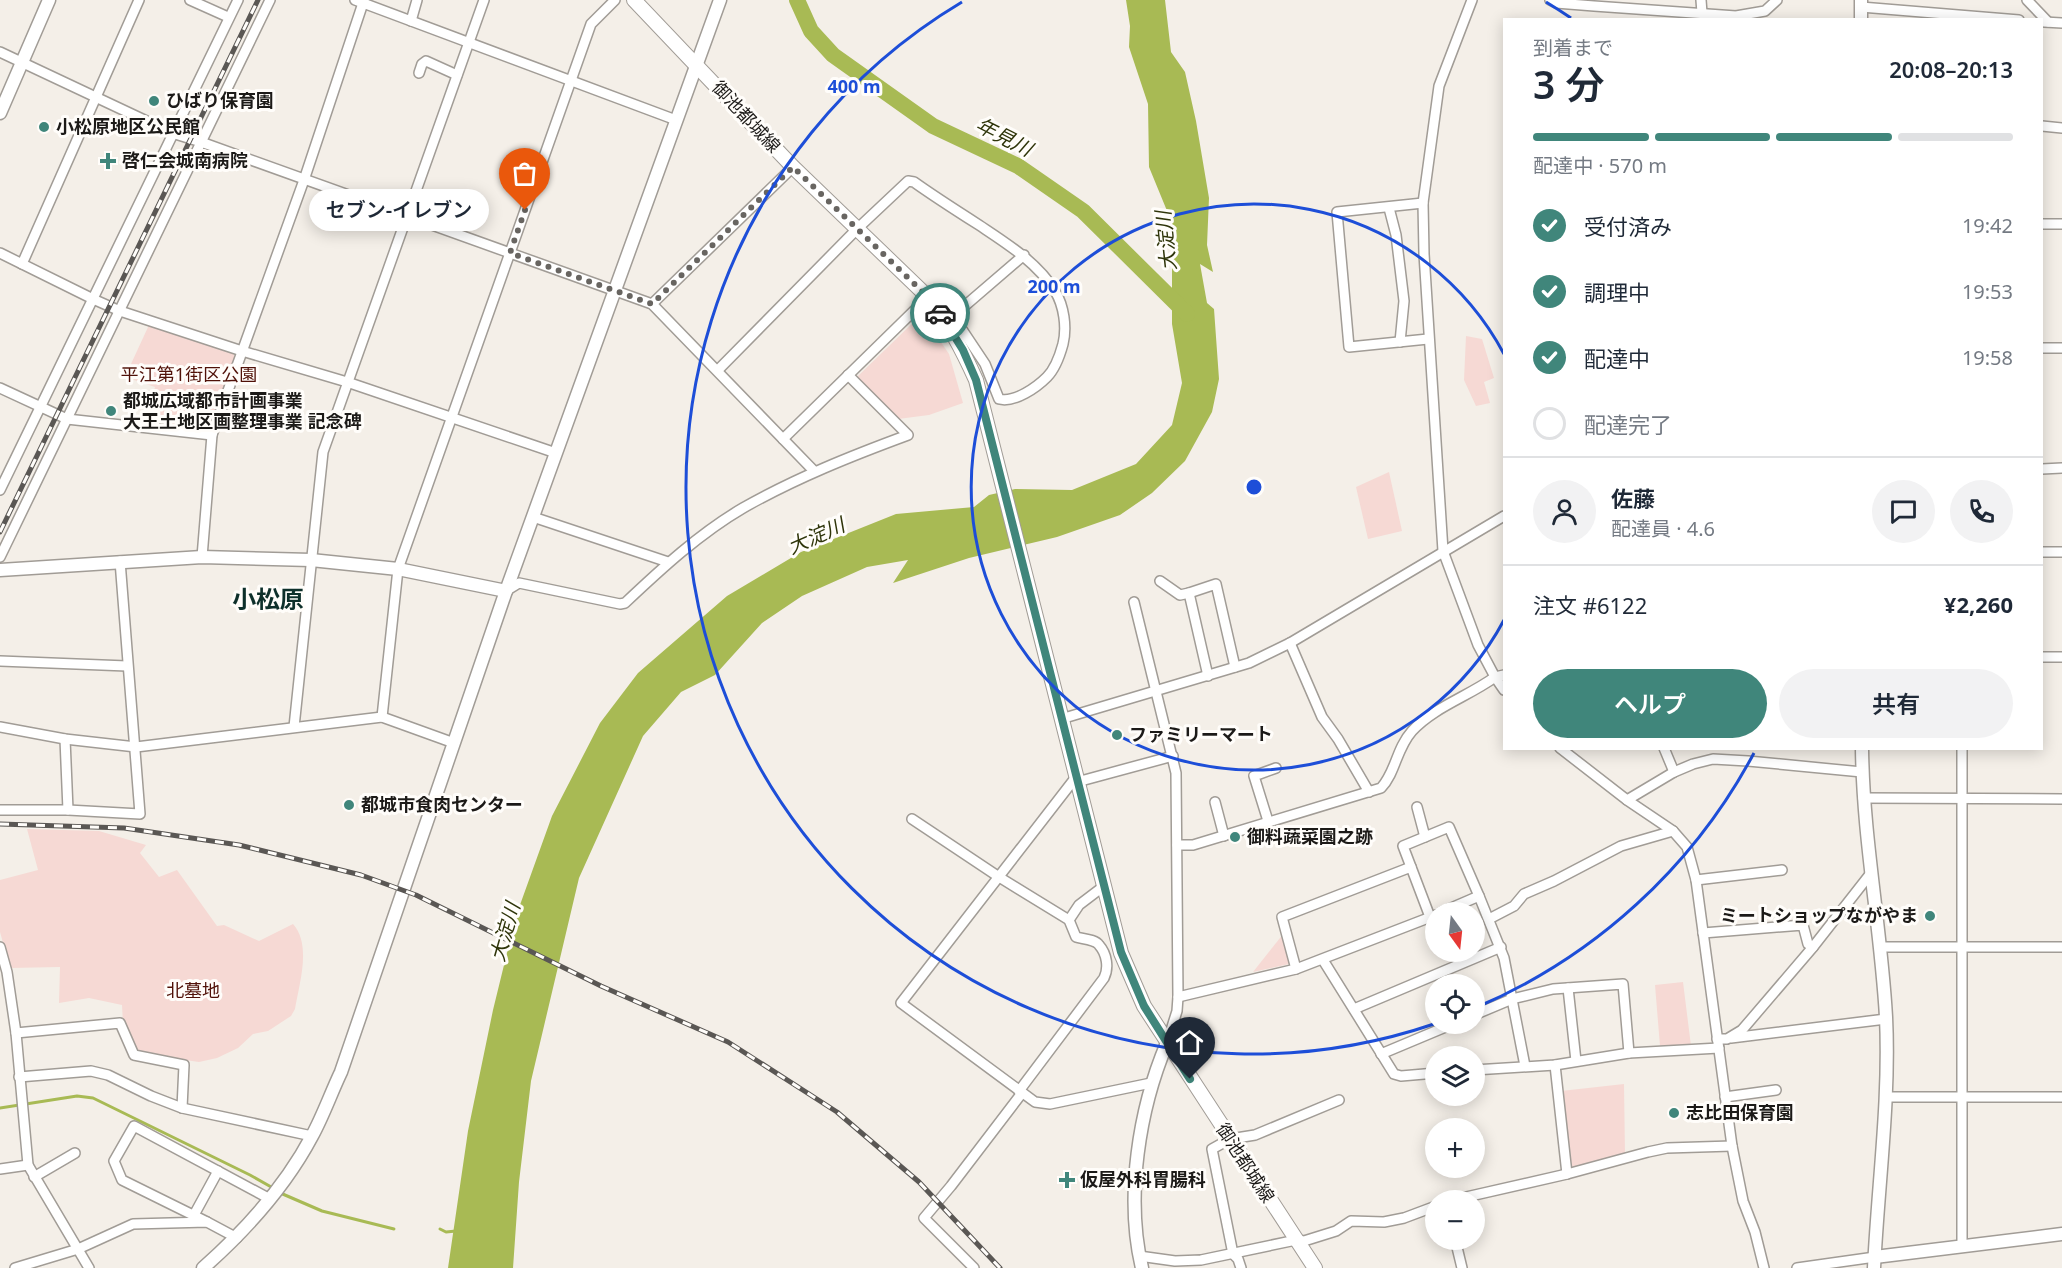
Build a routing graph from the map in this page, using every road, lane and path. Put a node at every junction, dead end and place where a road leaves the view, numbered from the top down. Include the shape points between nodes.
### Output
1 (49, 0) edge
2 (139, 0) edge
3 (190, 0) edge
4 (237, 0) edge
5 (270, 0) edge
6 (417, 0) edge
7 (484, 0) edge
8 (615, 0) edge
9 (634, 0) edge
10 (720, 0) edge
11 (1472, 0) edge
12 (1550, 0) edge
13 (1701, 0) edge
14 (1777, 0) edge
15 (2026, 0) edge
16 (361, 1) edge
17 (1861, 9) edge
18 (1637, 10) edge
19 (1702, 13) junction
20 (1764, 15) edge
21 (1689, 16) edge
22 (228, 17) junction
23 (1990, 18) edge
24 (2042, 18) edge
25 (411, 21) junction
26 (2045, 22) edge
27 (2062, 23) edge
28 (468, 42) junction
29 (0, 52) edge
30 (21, 63) junction
31 (697, 65) junction
32 (419, 73) dead end
33 (457, 75) junction
34 (571, 80) junction
35 (95, 98) junction
36 (0, 113) edge
37 (676, 120) junction
38 (2043, 126) edge
39 (2062, 129) edge
40 (172, 134) junction
41 (201, 142) junction
42 (793, 167) junction
43 (304, 180) junction
44 (1423, 203) junction
45 (1389, 208) junction
46 (408, 216) junction
47 (2043, 224) edge
48 (2062, 224) edge
49 (857, 229) junction
50 (0, 253) edge
51 (510, 253) junction
52 (1024, 255) junction
53 (22, 264) junction
54 (615, 290) junction
55 (928, 297) junction
56 (93, 299) junction
57 (652, 304) junction
58 (120, 311) junction
59 (953, 316) junction
60 (1428, 339) junction
61 (1400, 342) junction
62 (2043, 348) edge
63 (2062, 348) edge
64 (242, 351) junction
65 (717, 370) junction
66 (848, 375) junction
67 (347, 382) junction
68 (0, 388) edge
69 (41, 407) junction
70 (450, 418) junction
71 (67, 419) junction
72 (212, 435) junction
73 (783, 439) junction
74 (556, 453) junction
75 (2062, 468) edge
76 (2043, 469) edge
77 (814, 471) junction
78 (0, 490) edge
79 (533, 517) junction
80 (1503, 517) edge
81 (1443, 551) junction
82 (2043, 552) edge
83 (2062, 552) edge
84 (0, 557) edge
85 (202, 557) junction
86 (311, 560) junction
87 (120, 561) junction
88 (668, 562) junction
89 (398, 569) junction
90 (0, 570) edge
91 (1160, 581) dead end
92 (506, 591) junction
93 (1189, 593) junction
94 (1134, 602) dead end
95 (1290, 644) junction
96 (2043, 657) edge
97 (2062, 657) edge
98 (0, 662) edge
99 (127, 666) junction
100 (1235, 667) junction
101 (1208, 676) junction
102 (1500, 676) edge
103 (1155, 690) junction
104 (382, 717) junction
105 (1061, 719) junction
106 (0, 727) edge
107 (294, 727) junction
108 (65, 739) junction
109 (454, 743) junction
110 (136, 747) junction
111 (1563, 750) edge
112 (1665, 750) edge
113 (1862, 750) edge
114 (1962, 750) edge
115 (1173, 756) junction
116 (1276, 768) dead end
117 (1674, 772) junction
118 (1863, 772) junction
119 (1077, 780) junction
120 (1369, 792) junction
121 (1863, 798) junction
122 (1962, 799) junction
123 (2062, 799) edge
124 (1627, 800) junction
125 (1215, 802) dead end
126 (1417, 807) dead end
127 (0, 810) edge
128 (68, 810) junction
129 (912, 819) dead end
130 (1268, 821) junction
131 (1673, 831) junction
132 (1224, 836) junction
133 (1425, 837) junction
134 (1177, 845) junction
135 (1412, 867) junction
136 (1782, 870) dead end
137 (1870, 873) junction
138 (999, 877) junction
139 (1696, 880) junction
140 (1104, 885) junction
141 (1479, 896) junction
142 (1427, 902) edge
143 (1465, 902) edge
144 (1425, 919) edge
145 (1489, 919) junction
146 (1069, 920) junction
147 (1703, 933) junction
148 (0, 947) edge
149 (1501, 947) junction
150 (1813, 947) junction
151 (1880, 947) junction
152 (1962, 947) junction
153 (2062, 947) edge
154 (1323, 960) junction
155 (1296, 969) junction
156 (3, 973) edge
157 (1569, 988) junction
158 (1178, 997) junction
159 (1512, 999) junction
160 (1354, 1009) junction
161 (1485, 1010) edge
162 (1886, 1019) junction
163 (16, 1033) junction
164 (1429, 1034) edge
165 (1721, 1042) junction
166 (1167, 1043) junction
167 (1629, 1053) junction
168 (1381, 1054) junction
169 (1576, 1061) junction
170 (1555, 1065) junction
171 (1525, 1066) junction
172 (1485, 1069) edge
173 (1425, 1074) edge
174 (19, 1077) junction
175 (1151, 1083) junction
176 (1776, 1090) dead end
177 (1020, 1092) junction
178 (1725, 1097) junction
179 (1885, 1097) junction
180 (1962, 1097) junction
181 (2062, 1097) edge
182 (1339, 1100) dead end
183 (182, 1107) junction
184 (312, 1136) junction
185 (1230, 1139) junction
186 (1732, 1146) junction
187 (75, 1152) dead end
188 (28, 1165) junction
189 (0, 1169) edge
190 (218, 1171) junction
191 (1567, 1174) junction
192 (34, 1177) junction
193 (1485, 1193) edge
194 (271, 1198) junction
195 (1425, 1210) edge
196 (194, 1215) junction
197 (207, 1221) junction
198 (2062, 1234) edge
199 (237, 1238) junction
200 (1296, 1240) junction
201 (1962, 1247) junction
202 (78, 1249) junction
203 (1458, 1250) edge
204 (1233, 1254) junction
205 (1141, 1262) edge
206 (1875, 1262) edge
207 (15, 1268) edge
208 (89, 1268) edge
209 (203, 1268) edge
210 (974, 1268) edge
211 (1241, 1268) edge
212 (1315, 1268) edge
213 (1462, 1268) edge
214 (1764, 1268) edge
215 (1797, 1268) edge

1 - 30 street
2 - 35 street
3 - 22 street
4 - 22 street
5 - 41 street
6 - 25 street
7 - 28 street
8 - 34 street via 591,24
9 - 31 main road, 御池都城線
10 - 31 street
11 - 44 street via 1439,86
12 - 18 street
13 - 19 street
14 - 20 street
15 - 24 street
16 - 25 street
16 - 43 street
17 - 23 street
18 - 21 street
19 - 20 street
19 - 21 street
22 - 40 street
25 - 28 street
26 - 27 street
28 - 33 street
28 - 34 street
29 - 30 street
30 - 35 street
30 - 36 street
31 - 37 street
31 - 42 main road, 御池都城線
32 - 33 street via 426,61
33 - 46 street
34 - 37 street
34 - 51 street
35 - 40 street
35 - 53 street
37 - 54 street
38 - 39 street
40 - 41 street
40 - 56 street
41 - 43 street
41 - 58 street
42 - 49 main road, 御池都城線
42 - 57 street
43 - 46 street
43 - 64 street
44 - 45 street
44 - 60 street
45 - 61 street via 1404,301
45 - 61 street via 1337,212 1349,348
46 - 51 street
46 - 67 street
47 - 48 street
49 - 52 street via 908,182 914,182
49 - 55 main road, 御池都城線
49 - 65 street
50 - 53 street
51 - 54 street
51 - 70 street
52 - 59 street
52 - 59 street via 1055,291 1063,311 1065,333 1051,373 1036,388 999,399 985,364
53 - 56 street
54 - 57 street
54 - 74 street
55 - 59 street via 938,296
55 - 66 street
55 - 105 main road, 御池都城線 via 946,321 976,380
56 - 58 street
56 - 69 street
57 - 65 street
58 - 64 street
58 - 71 street
60 - 61 street
60 - 81 street
62 - 63 street
64 - 67 street
64 - 72 street
65 - 73 street
66 - 73 street
66 - 77 street via 908,435
67 - 70 street
67 - 86 street via 323,452
68 - 69 street
69 - 71 street
69 - 78 street
70 - 74 street
70 - 89 street
71 - 72 street
71 - 84 street
72 - 85 street
73 - 77 street
74 - 79 street
75 - 76 street
77 - 88 street via 742,509
79 - 88 street
79 - 92 street
80 - 81 street
81 - 95 street
81 - 102 street via 1478,645
82 - 83 street
85 - 86 street
85 - 87 street
86 - 89 street
86 - 107 street
87 - 90 street
87 - 99 street
88 - 92 street via 620,604 519,583
89 - 92 street
89 - 104 street
91 - 93 street via 1180,595
92 - 109 street
93 - 100 street via 1216,584
93 - 101 street
94 - 103 street
95 - 100 street
95 - 120 street via 1322,717
96 - 97 street
98 - 99 street
99 - 110 street
100 - 101 street
101 - 103 street
102 - 120 street via 1433,714 1412,731 1398,751 1389,780
103 - 105 street
103 - 115 street
104 - 107 street
104 - 109 street
105 - 119 main road, 御池都城線
106 - 108 street
107 - 110 street
108 - 110 street
108 - 128 street
109 - 184 street via 341,1072
110 - 128 street via 140,814
111 - 124 street
112 - 117 street
113 - 118 street
114 - 122 street
115 - 119 street
115 - 134 street via 1178,793
116 - 130 street via 1254,776
117 - 118 street via 1713,759
117 - 124 street
118 - 121 street
119 - 138 street
119 - 140 main road, 御池都城線
120 - 130 street
121 - 122 street
121 - 137 street
122 - 123 street
122 - 152 street
124 - 131 street
125 - 132 street
126 - 133 street
127 - 128 street
129 - 138 street
130 - 132 street
131 - 139 street via 1687,848
131 - 145 street via 1621,846 1524,894 1514,906
132 - 134 street
133 - 135 street via 1403,846
133 - 141 street via 1449,827
134 - 158 street
135 - 142 street
135 - 155 street via 1282,917
136 - 139 street
137 - 150 street
137 - 151 street
138 - 146 street
138 - 177 street via 901,1004
139 - 147 street
140 - 146 street via 1078,905
140 - 166 main road, 御池都城線 via 1134,986
141 - 143 street
141 - 145 street
144 - 154 street
145 - 149 street
146 - 177 street via 1076,937 1100,945 1108,970
147 - 150 street via 1803,925 1808,944
147 - 165 street
148 - 156 street
149 - 159 street
149 - 160 street
150 - 165 street via 1742,1030
151 - 152 street
151 - 162 street
152 - 153 street
152 - 180 street
154 - 155 street
154 - 160 street
155 - 158 street
156 - 163 street
157 - 159 street
157 - 167 street via 1623,984
157 - 169 street
158 - 166 street
159 - 161 street
159 - 171 street
160 - 168 street
162 - 165 street
162 - 179 street
163 - 174 street
163 - 183 street via 120,1023 134,1055 184,1065
164 - 168 street
165 - 167 street
165 - 178 street
166 - 175 street
166 - 185 main road, 御池都城線
167 - 169 street
168 - 173 street via 1394,1074
169 - 170 street
170 - 171 street
170 - 191 street
171 - 172 street
174 - 183 street via 91,1071 108,1074
174 - 188 street
175 - 177 street via 1050,1104 1035,1102
175 - 205 street via 1134,1193
176 - 178 street
177 - 210 street via 924,1218
178 - 186 street
179 - 180 street
179 - 206 street
180 - 181 street
180 - 201 street
182 - 185 street via 1255,1135
183 - 184 street
184 - 194 street
185 - 200 main road, 御池都城線
185 - 204 street via 1212,1149
186 - 191 street via 1667,1148
186 - 214 street via 1743,1201
187 - 192 street
188 - 189 street
188 - 192 street
190 - 194 street
190 - 196 street
190 - 196 street via 134,1126 114,1161 122,1180
191 - 193 street
192 - 202 street
194 - 199 street
195 - 200 street via 1384,1222 1351,1221 1336,1231
196 - 197 street
197 - 199 street
197 - 202 street via 133,1224
198 - 201 street
199 - 209 street
200 - 204 street
200 - 212 main road, 御池都城線
201 - 206 street
202 - 207 street
202 - 208 street
203 - 213 street
204 - 205 street via 1201,1260
204 - 211 street
206 - 215 street

